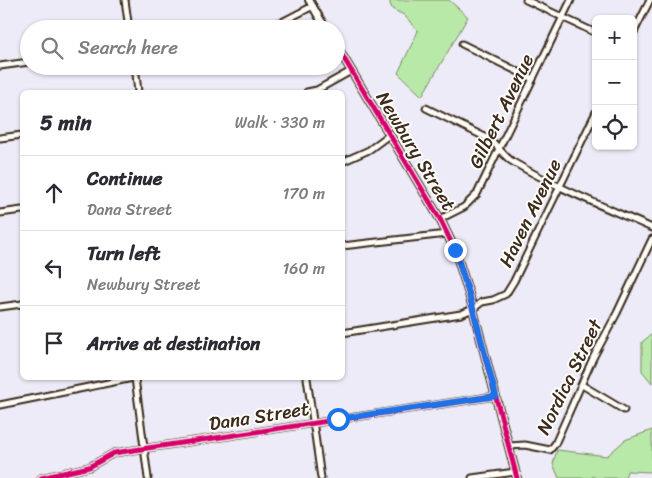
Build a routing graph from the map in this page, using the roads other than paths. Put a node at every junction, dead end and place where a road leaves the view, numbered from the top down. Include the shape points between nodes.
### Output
1 (125, 0) edge
2 (526, 0) edge
3 (571, 0) edge
4 (650, 0) edge
5 (311, 3) edge
6 (563, 17) junction
7 (128, 20) edge
8 (285, 20) edge
9 (321, 20) edge
10 (637, 26) edge
11 (592, 31) edge
12 (462, 44) dead end
13 (345, 61) edge
14 (20, 63) edge
15 (0, 66) edge
16 (351, 71) junction
17 (345, 74) edge
18 (136, 75) edge
19 (344, 75) edge
20 (533, 79) junction
21 (138, 90) edge
22 (317, 90) edge
23 (426, 108) dead end
24 (592, 120) edge
25 (20, 135) edge
26 (389, 135) junction
27 (0, 138) edge
28 (500, 148) junction
29 (345, 161) edge
30 (560, 186) junction
31 (20, 210) edge
32 (0, 213) edge
33 (440, 219) junction
34 (652, 228) edge
35 (447, 234) junction
36 (652, 239) edge
37 (345, 246) edge
38 (20, 304) edge
39 (0, 307) edge
40 (473, 309) junction
41 (345, 333) edge
42 (124, 380) edge
43 (134, 380) edge
44 (307, 380) edge
45 (582, 385) junction
46 (496, 396) junction
47 (0, 405) edge
48 (624, 410) dead end
49 (313, 423) junction
50 (509, 446) junction
51 (144, 448) junction
52 (516, 475) edge
53 (41, 478) edge
54 (148, 478) edge
55 (321, 478) edge
56 (472, 478) edge

1 - 7 street
2 - 6 street
3 - 6 street, Gilbert Avenue
4 - 10 street
5 - 8 street
5 - 9 street
6 - 11 street
6 - 20 street, Gilbert Avenue
12 - 20 street
13 - 16 street, Newbury Street
14 - 15 street
16 - 17 street
16 - 26 street, Newbury Street
18 - 21 street
19 - 22 street
20 - 28 street, Gilbert Avenue
23 - 28 street via 488,138
24 - 30 street, Haven Avenue
25 - 27 street
26 - 29 street via 369,150
26 - 33 street, Newbury Street
28 - 30 street via 512,161
28 - 33 street, Gilbert Avenue via 473,200
30 - 34 street
30 - 40 street, Haven Avenue via 506,294 482,302
31 - 32 street
33 - 35 street, Newbury Street
35 - 37 street
35 - 40 street, Newbury Street
36 - 45 street, Nordica Street
38 - 39 street
40 - 41 street, Haven Avenue via 461,314
40 - 46 street, Newbury Street
42 - 47 street
43 - 51 street
44 - 49 street
45 - 48 street
45 - 50 street, Nordica Street via 550,450 525,445
46 - 49 street, Dana Street
46 - 50 street, Newbury Street
49 - 51 street, Dana Street
49 - 55 street
50 - 52 street, Newbury Street
51 - 53 street, Dana Street via 114,453 89,467
51 - 54 street
52 - 56 street

